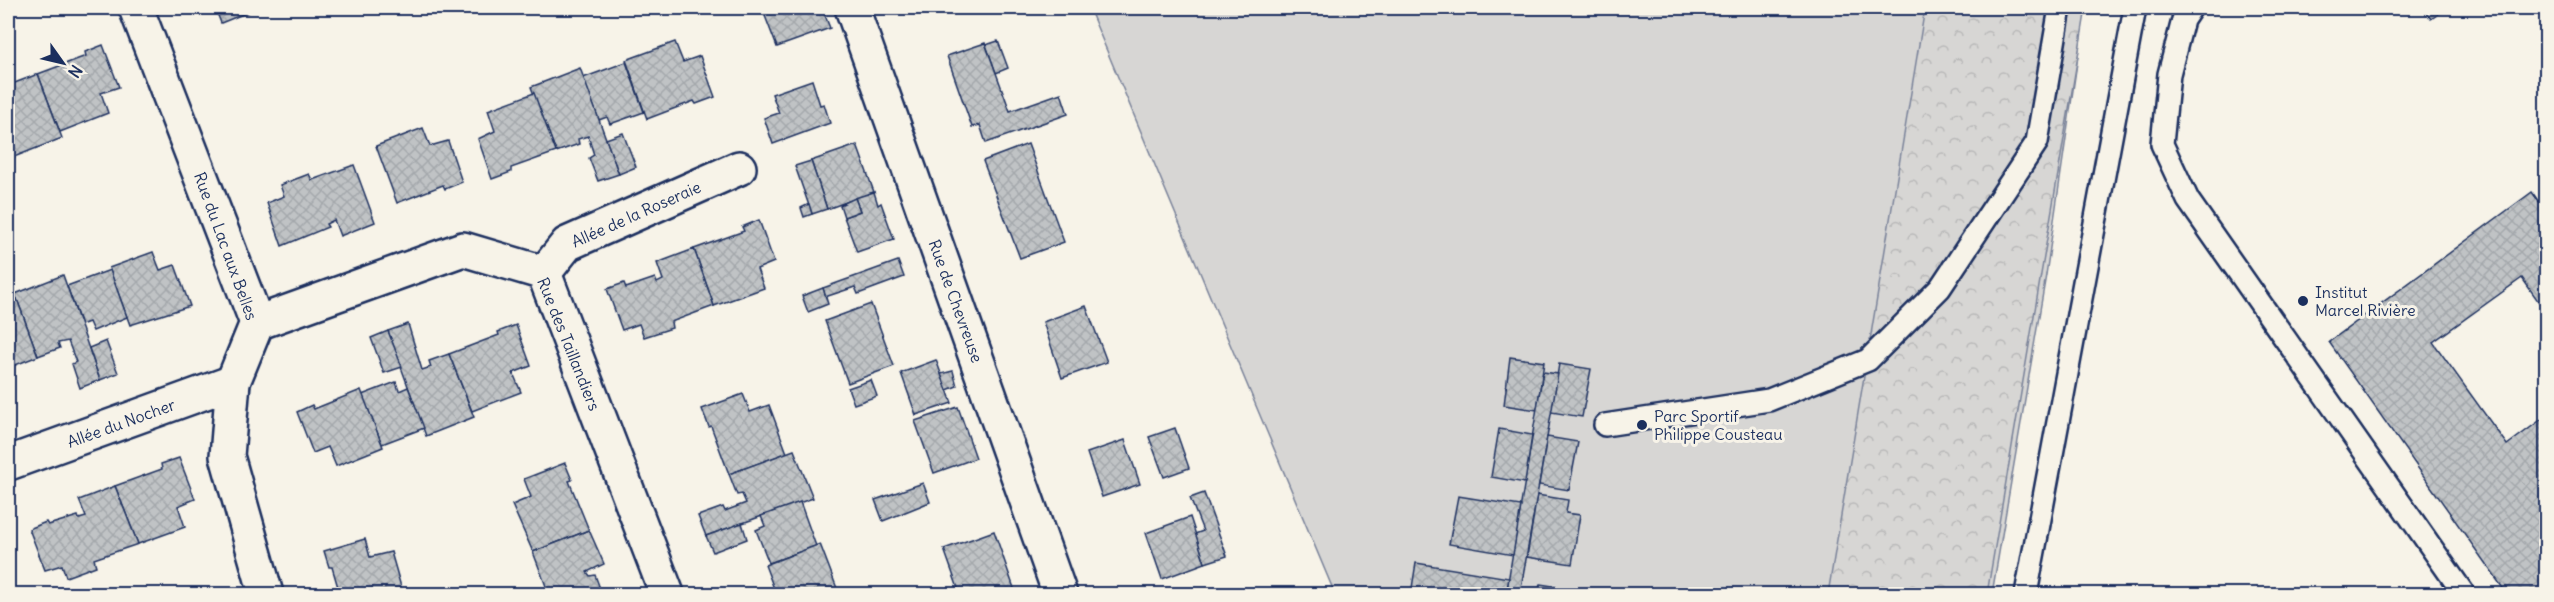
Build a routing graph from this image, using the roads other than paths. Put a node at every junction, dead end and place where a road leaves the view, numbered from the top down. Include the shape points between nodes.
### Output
1 (136, 8) edge
2 (852, 8) edge
3 (2060, 8) edge
4 (2135, 8) edge
5 (2191, 8) edge
6 (739, 168) dead end
7 (544, 273) junction
8 (257, 323) junction
9 (232, 382) junction
10 (1605, 426) dead end
11 (9, 463) edge
12 (266, 594) edge
13 (667, 594) edge
14 (1060, 594) edge
15 (2026, 594) edge
16 (2464, 594) edge

1 - 8 street, Rue du Lac aux Belles
2 - 14 street, Rue de Chevreuse
3 - 10 lane via 2037,142 1940,288 1868,360 1769,400
4 - 15 lane
5 - 16 lane via 2182,20 2169,74 2162,144 2188,200
6 - 7 street, Allée de la Roseraie via 567,244
7 - 8 street, Rue des Taillandiers via 463,249
7 - 13 street, Rue des Taillandiers
8 - 9 street, Rue du Lac aux Belles
9 - 11 street, Allée du Nocher
9 - 12 street, Rue du Lac aux Belles via 227,456

